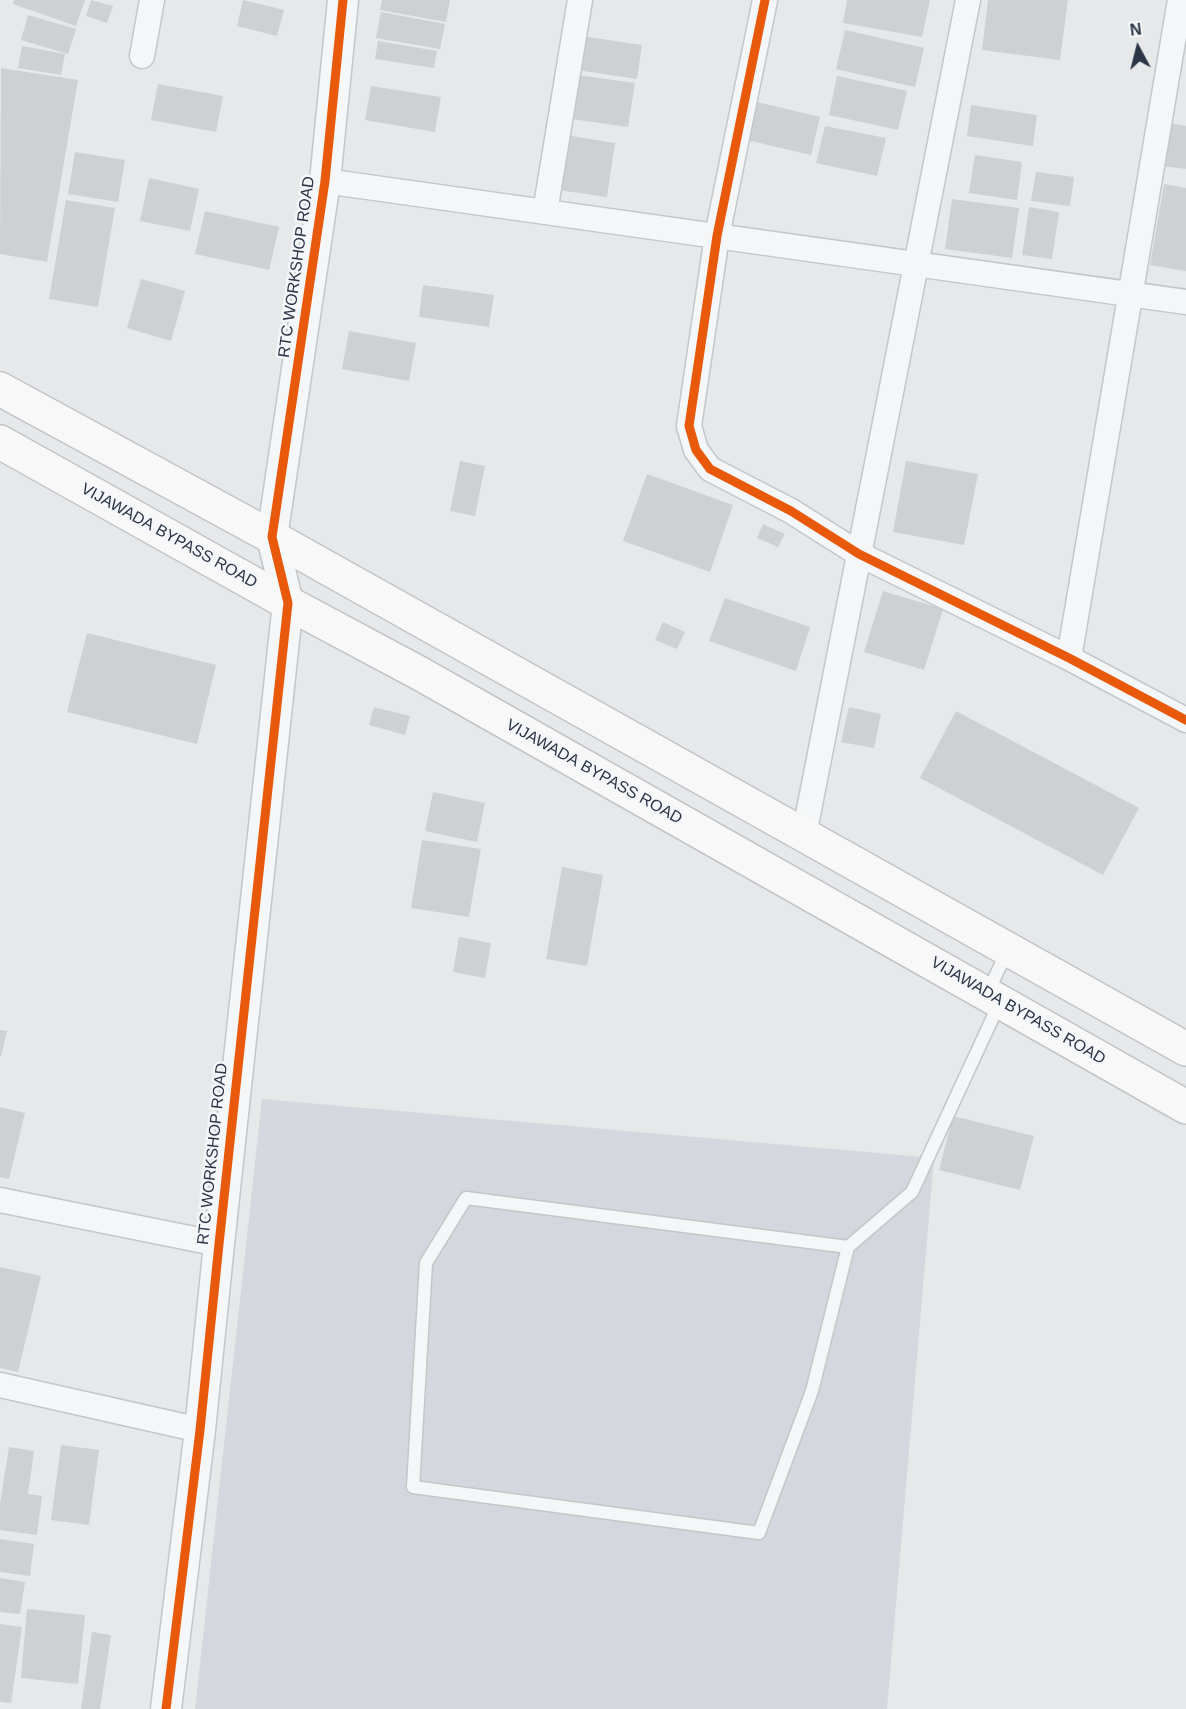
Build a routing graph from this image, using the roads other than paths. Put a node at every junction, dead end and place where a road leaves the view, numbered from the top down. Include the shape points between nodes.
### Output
1 (152, 0) edge
2 (343, 0) edge
3 (580, 0) edge
4 (765, 0) edge
5 (968, 0) edge
6 (1180, 0) edge
7 (142, 56) dead end
8 (325, 181) junction
9 (545, 212) junction
10 (717, 236) junction
11 (916, 264) junction
12 (1130, 294) junction
13 (1186, 302) edge
14 (0, 389) edge
15 (0, 442) edge
16 (272, 537) junction
17 (859, 554) junction
18 (288, 603) junction
19 (1069, 658) junction
20 (1186, 720) edge
21 (804, 835) junction
22 (1008, 949) junction
23 (994, 997) junction
24 (1186, 1049) edge
25 (1186, 1107) edge
26 (0, 1200) edge
27 (219, 1244) junction
28 (848, 1247) junction
29 (0, 1385) edge
30 (201, 1430) junction
31 (166, 1709) edge

1 - 7 street
2 - 8 street, RTC WORKSHOP ROAD
3 - 9 street
4 - 10 street
5 - 11 street
6 - 12 street
8 - 9 street
8 - 16 street, RTC WORKSHOP ROAD
9 - 10 street
10 - 11 street
10 - 17 street via 689,426 696,450 710,470 791,511
11 - 12 street
11 - 17 street
12 - 13 street
12 - 19 street
14 - 16 main road
15 - 18 main road, VIJAWADA BYPASS ROAD
16 - 18 street, RTC WORKSHOP ROAD
16 - 21 main road
17 - 19 street
17 - 21 street
18 - 23 main road, VIJAWADA BYPASS ROAD
18 - 27 street, RTC WORKSHOP ROAD
19 - 20 street
21 - 22 main road
22 - 23 lane
22 - 24 main road
23 - 25 main road, VIJAWADA BYPASS ROAD
23 - 28 lane via 912,1192
26 - 27 street
27 - 30 street, RTC WORKSHOP ROAD
28 - 28 lane via 813,1391 759,1533 413,1487 426,1263 466,1198
29 - 30 street
30 - 31 street, RTC WORKSHOP ROAD

